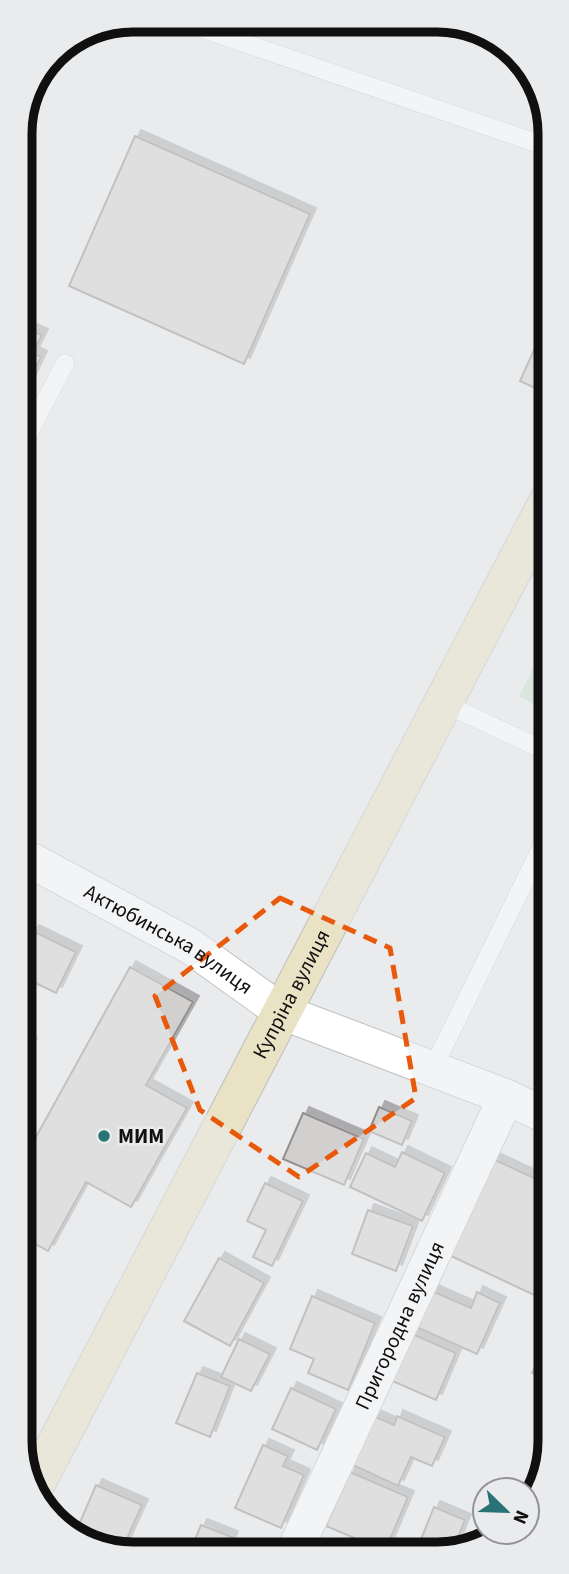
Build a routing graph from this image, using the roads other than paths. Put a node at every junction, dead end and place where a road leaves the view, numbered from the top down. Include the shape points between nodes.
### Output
1 (212, 32) edge
2 (538, 144) edge
3 (65, 363) dead end
4 (32, 427) edge
5 (538, 522) edge
6 (445, 704) junction
7 (538, 747) edge
8 (537, 855) edge
9 (32, 870) edge
10 (282, 1013) junction
11 (432, 1070) junction
12 (506, 1097) junction
13 (537, 1112) edge
14 (38, 1478) edge
15 (299, 1542) edge

1 - 2 lane
3 - 4 lane
5 - 6 main road, Купріна вулиця
6 - 7 lane
6 - 10 main road, Купріна вулиця
8 - 11 lane
9 - 10 street, Актюбинська вулиця via 190,946
10 - 11 street, Актюбинська вулиця
10 - 14 main road, Купріна вулиця
11 - 12 street, Актюбинська вулиця
12 - 13 street, Актюбинська вулиця
12 - 15 street, Пригородна вулиця

